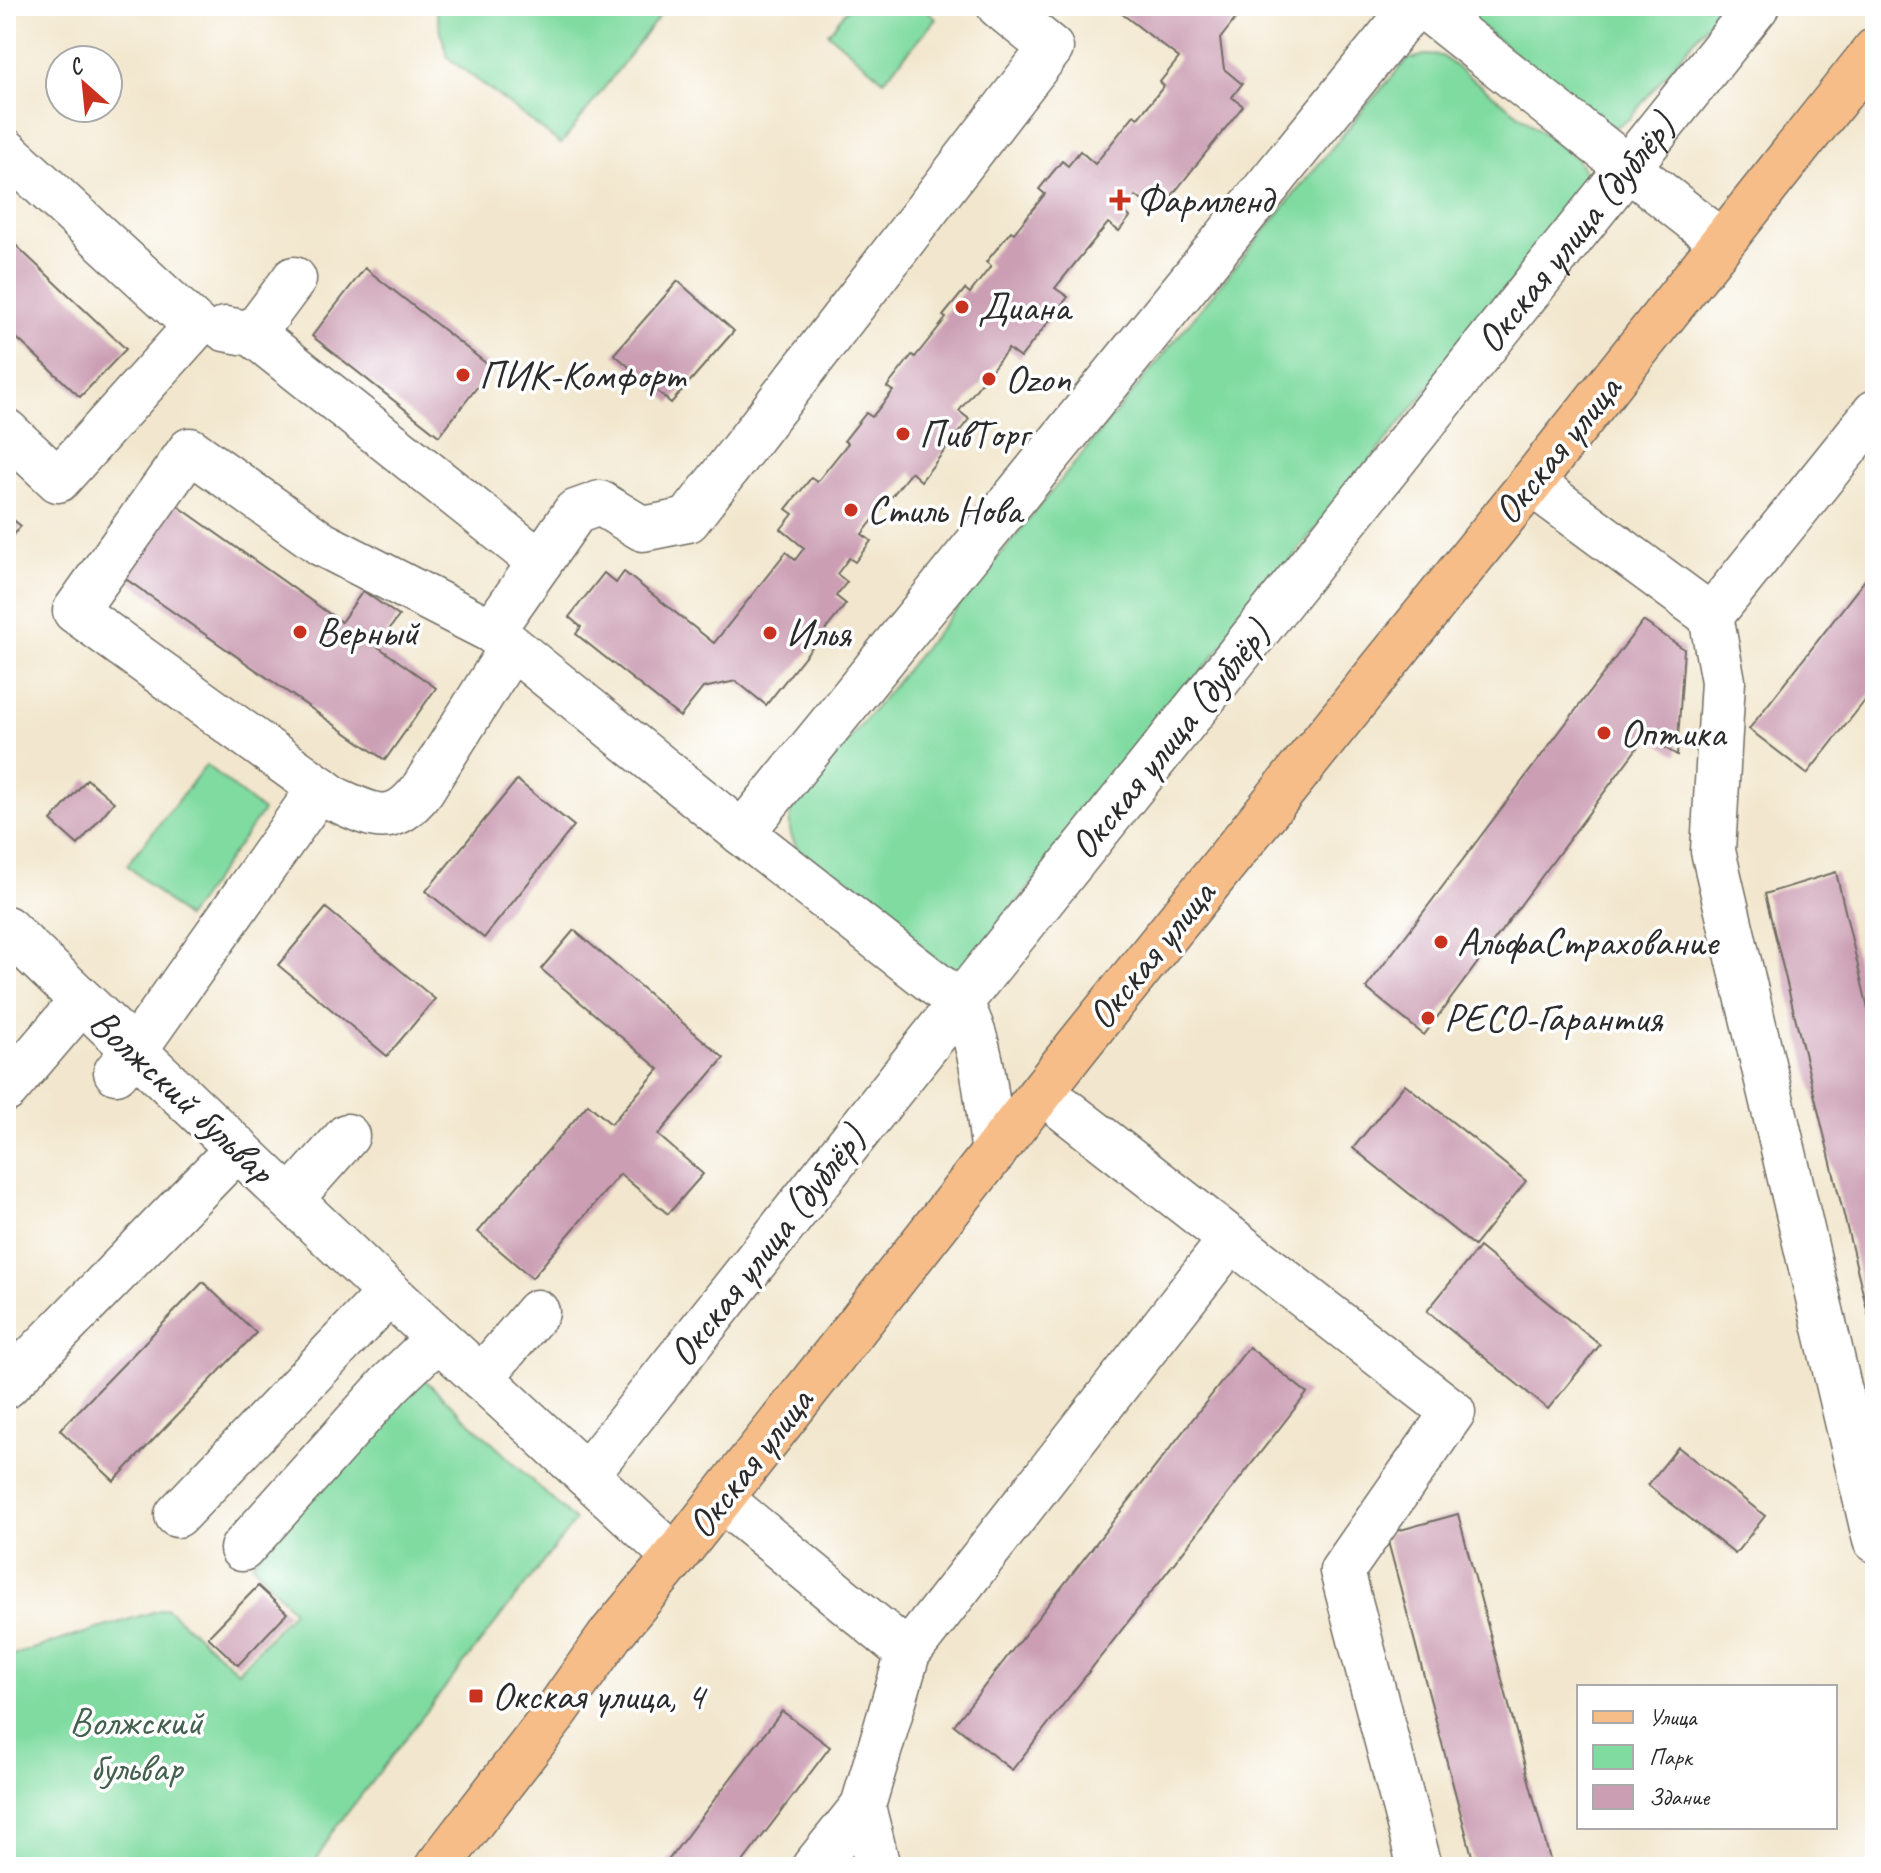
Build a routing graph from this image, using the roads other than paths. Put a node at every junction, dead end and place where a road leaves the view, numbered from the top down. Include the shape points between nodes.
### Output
1 (999, 6) edge
2 (1414, 6) edge
3 (1423, 6) edge
4 (1757, 6) edge
5 (1875, 50) edge
6 (6, 151) edge
7 (1628, 168) junction
8 (1722, 242) junction
9 (294, 279) dead end
10 (196, 326) junction
11 (253, 334) junction
12 (1875, 412) edge
13 (6, 431) edge
14 (1531, 483) junction
15 (540, 562) junction
16 (1711, 616) junction
17 (502, 639) junction
18 (320, 788) junction
19 (742, 833) junction
20 (6, 928) edge
21 (82, 1001) junction
22 (960, 1003) junction
23 (125, 1061) junction
24 (6, 1090) edge
25 (1042, 1092) junction
26 (347, 1136) dead end
27 (238, 1148) junction
28 (994, 1153) junction
29 (291, 1199) junction
30 (1231, 1239) junction
31 (389, 1293) junction
32 (537, 1312) dead end
33 (438, 1338) junction
34 (9, 1377) edge
35 (481, 1378) junction
36 (586, 1475) junction
37 (721, 1499) junction
38 (177, 1515) dead end
39 (1875, 1540) edge
40 (242, 1549) dead end
41 (675, 1557) junction
42 (908, 1653) junction
43 (863, 1806) junction
44 (437, 1867) edge
45 (814, 1867) edge
46 (878, 1867) edge
47 (1420, 1867) edge

1 - 15 street via 1051,48 688,520 643,529 600,503 575,512
2 - 19 street
3 - 7 street
4 - 7 street, Окская улица (дублёр)
5 - 8 main road, Окская улица
6 - 10 street
7 - 8 street
7 - 22 street, Окская улица (дублёр)
8 - 14 main road, Окская улица
9 - 11 street
10 - 11 street
10 - 13 street via 58,480
11 - 15 street
12 - 16 street
14 - 16 street
14 - 25 main road, Окская улица
15 - 17 street
16 - 39 street via 1723,681 1713,851
17 - 18 street via 411,804 399,813 367,814
17 - 18 street via 322,544 190,450 75,611
17 - 19 street
18 - 23 street
19 - 22 street
20 - 21 street, Волжский бульвар
21 - 23 street, Волжский бульвар
21 - 24 street
22 - 28 street via 977,1042
22 - 36 street, Окская улица (дублёр)
23 - 27 street, Волжский бульвар
25 - 28 main road, Окская улица
25 - 30 street
26 - 29 street
27 - 29 street, Волжский бульвар
27 - 34 street
28 - 37 main road, Окская улица
29 - 31 street, Волжский бульвар
30 - 42 street
30 - 47 street via 1453,1412 1342,1571
31 - 33 street, Волжский бульвар
31 - 38 street
32 - 35 street
33 - 35 street, Волжский бульвар
33 - 40 street
35 - 36 street, Волжский бульвар
36 - 41 street, Волжский бульвар
37 - 41 main road, Окская улица
37 - 42 street
41 - 44 main road, Окская улица
42 - 43 street
43 - 45 street
43 - 46 street

